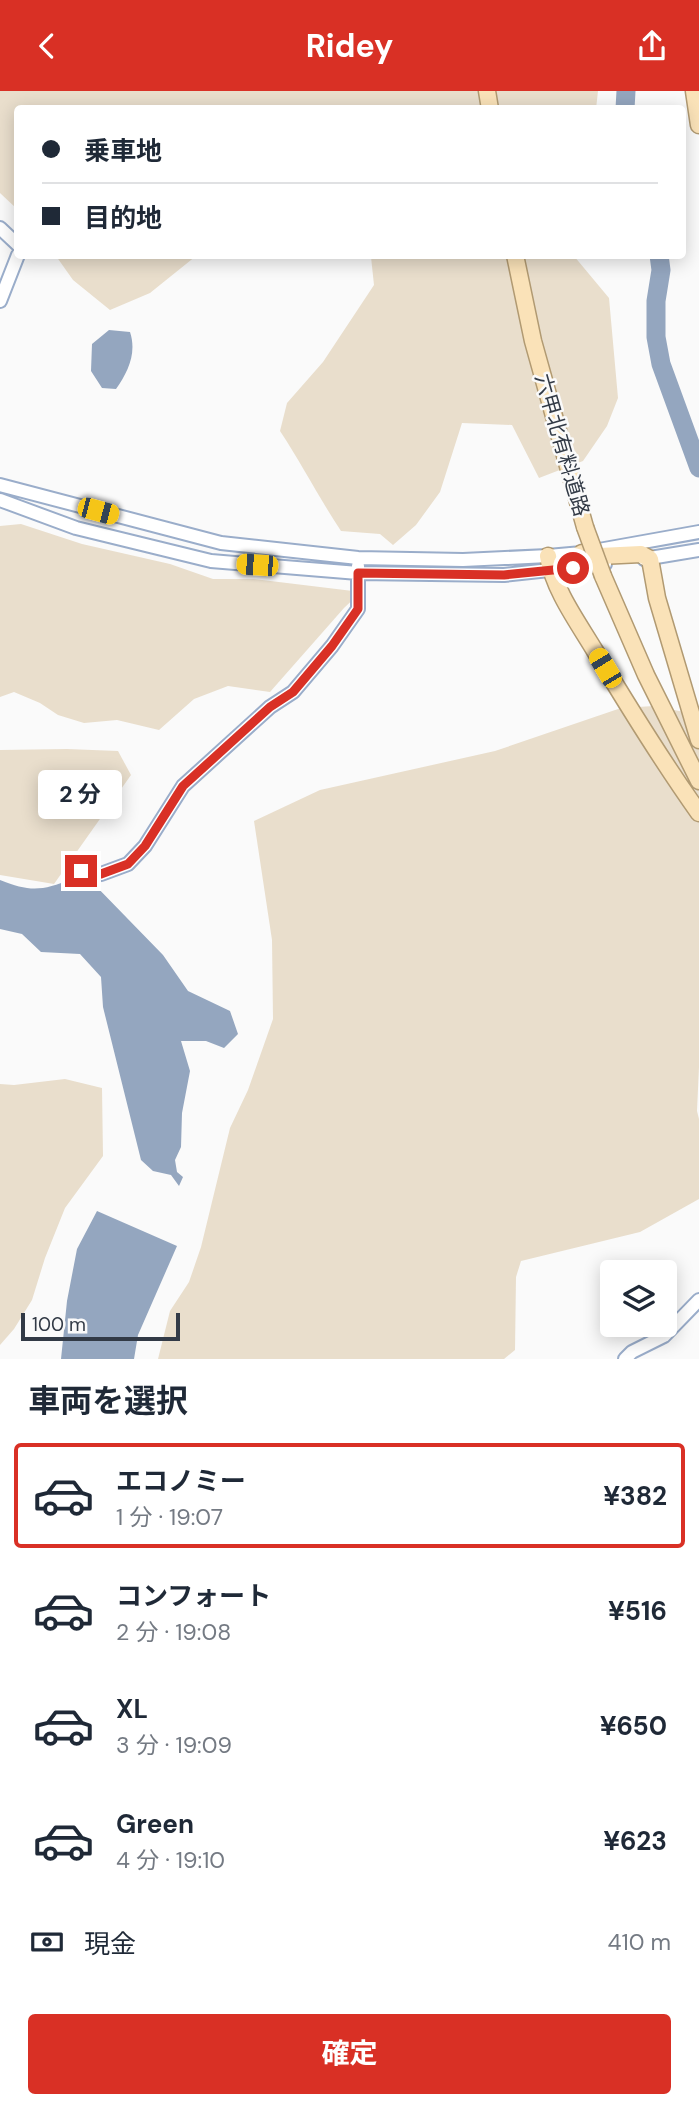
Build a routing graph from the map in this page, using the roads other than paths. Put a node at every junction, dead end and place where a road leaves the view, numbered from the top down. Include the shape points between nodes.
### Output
1 (694, 91) edge
2 (699, 125) edge
3 (0, 228) edge
4 (14, 241) edge
5 (16, 259) edge
6 (516, 259) edge
7 (0, 301) edge
8 (0, 485) edge
9 (0, 500) edge
10 (699, 533) edge
11 (699, 550) edge
12 (582, 552) junction
13 (358, 558) junction
14 (650, 559) junction
15 (549, 563) junction
16 (358, 573) junction
17 (699, 740) edge
18 (699, 781) edge
19 (699, 814) edge
20 (74, 872) dead end
21 (699, 1300) edge
22 (625, 1359) edge

1 - 2 main road
3 - 4 street
5 - 7 street
6 - 18 main road, 六甲北有料道路, bridge via 533,341 603,576
8 - 13 street via 221,543
9 - 16 street via 76,528 211,561
10 - 12 street
11 - 14 street
12 - 14 main road via 642,554
12 - 15 street
13 - 15 street
13 - 16 street
14 - 15 street
14 - 17 main road
15 - 16 street via 504,575
15 - 19 main road via 567,604
16 - 20 street via 358,609 293,692 270,707 183,786 145,846 128,864 101,874
21 - 22 street via 664,1336

